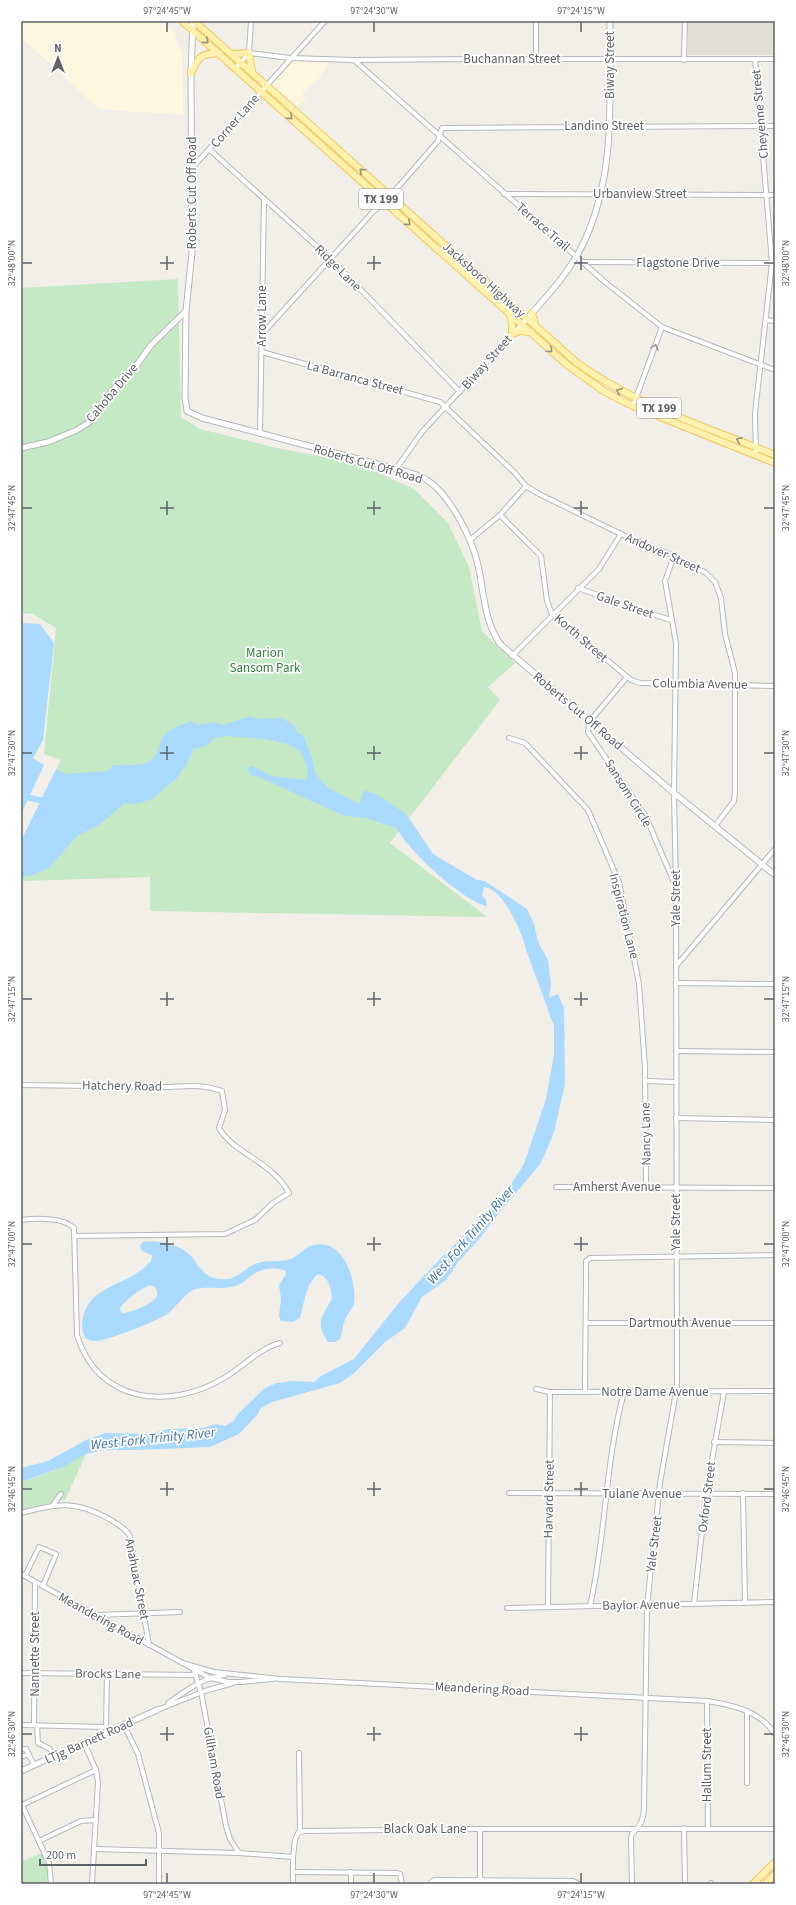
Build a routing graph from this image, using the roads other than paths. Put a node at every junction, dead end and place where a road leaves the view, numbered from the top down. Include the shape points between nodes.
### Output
1 (182, 21) edge
2 (193, 21) edge
3 (251, 21) edge
4 (325, 21) edge
5 (536, 21) edge
6 (610, 21) edge
7 (684, 21) edge
8 (192, 30) junction
9 (219, 52) junction
10 (230, 52) junction
11 (249, 53) junction
12 (290, 58) junction
13 (536, 59) junction
14 (610, 59) junction
15 (755, 59) junction
16 (775, 59) edge
17 (354, 60) junction
18 (684, 60) junction
19 (241, 63) junction
20 (236, 68) junction
21 (191, 73) junction
22 (253, 73) junction
23 (266, 86) junction
24 (261, 91) junction
25 (761, 126) junction
26 (775, 126) edge
27 (610, 127) junction
28 (440, 136) junction
29 (210, 150) junction
30 (192, 168) junction
31 (504, 194) junction
32 (602, 194) junction
33 (390, 195) junction
34 (766, 195) junction
35 (775, 195) edge
36 (264, 199) junction
37 (384, 201) junction
38 (576, 256) junction
39 (331, 259) junction
40 (582, 262) junction
41 (773, 263) edge
42 (476, 273) junction
43 (471, 279) junction
44 (186, 311) junction
45 (509, 312) junction
46 (532, 313) junction
47 (766, 320) junction
48 (524, 321) junction
49 (775, 321) edge
50 (536, 327) junction
51 (662, 327) junction
52 (531, 332) junction
53 (262, 334) junction
54 (512, 334) junction
55 (262, 352) junction
56 (761, 365) junction
57 (775, 370) edge
58 (460, 392) junction
59 (638, 395) junction
60 (446, 406) junction
61 (633, 406) junction
62 (705, 427) junction
63 (260, 433) junction
64 (702, 434) junction
65 (756, 447) junction
66 (21, 448) edge
67 (775, 455) edge
68 (756, 456) junction
69 (775, 463) edge
70 (396, 469) junction
71 (526, 486) junction
72 (500, 515) junction
73 (621, 534) junction
74 (470, 540) junction
75 (674, 556) junction
76 (578, 588) junction
77 (552, 614) junction
78 (672, 620) junction
79 (512, 656) junction
80 (626, 676) junction
81 (676, 684) junction
82 (736, 684) junction
83 (775, 686) edge
84 (590, 721) junction
85 (509, 738) dead end
86 (674, 793) junction
87 (715, 826) junction
88 (775, 849) edge
89 (763, 864) junction
90 (775, 875) edge
91 (676, 889) junction
92 (676, 966) junction
93 (676, 983) junction
94 (775, 984) edge
95 (676, 1051) junction
96 (775, 1052) edge
97 (645, 1081) junction
98 (676, 1082) junction
99 (21, 1085) edge
100 (676, 1118) junction
101 (775, 1120) edge
102 (556, 1187) dead end
103 (646, 1187) junction
104 (676, 1187) junction
105 (775, 1188) edge
106 (21, 1220) edge
107 (74, 1236) junction
108 (775, 1255) edge
109 (677, 1256) junction
110 (586, 1323) junction
111 (676, 1323) junction
112 (775, 1323) edge
113 (280, 1343) dead end
114 (536, 1389) dead end
115 (775, 1391) edge
116 (550, 1392) junction
117 (585, 1392) junction
118 (624, 1392) junction
119 (677, 1392) junction
120 (724, 1392) junction
121 (714, 1442) junction
122 (775, 1443) edge
123 (509, 1493) dead end
124 (550, 1493) junction
125 (607, 1493) junction
126 (659, 1493) junction
127 (743, 1493) junction
128 (61, 1494) dead end
129 (706, 1494) junction
130 (775, 1494) edge
131 (53, 1505) junction
132 (21, 1514) edge
133 (23, 1575) edge
134 (35, 1582) junction
135 (43, 1586) junction
136 (745, 1602) junction
137 (775, 1602) edge
138 (694, 1604) junction
139 (590, 1606) junction
140 (647, 1606) junction
141 (548, 1607) junction
142 (507, 1608) dead end
143 (180, 1612) dead end
144 (143, 1613) junction
145 (95, 1615) junction
146 (149, 1645) junction
147 (182, 1663) junction
148 (21, 1673) edge
149 (35, 1673) junction
150 (106, 1673) junction
151 (195, 1673) junction
152 (231, 1674) junction
153 (210, 1678) junction
154 (281, 1679) junction
155 (242, 1682) junction
156 (198, 1683) junction
157 (201, 1692) junction
158 (645, 1698) junction
159 (707, 1701) junction
160 (157, 1710) junction
161 (747, 1711) junction
162 (21, 1725) edge
163 (35, 1725) junction
164 (124, 1725) junction
165 (107, 1729) junction
166 (775, 1734) edge
167 (84, 1743) junction
168 (21, 1749) edge
169 (299, 1753) dead end
170 (29, 1754) junction
171 (54, 1756) junction
172 (21, 1757) edge
173 (34, 1765) junction
174 (96, 1770) junction
175 (21, 1771) edge
176 (748, 1783) dead end
177 (22, 1804) edge
178 (96, 1820) junction
179 (639, 1828) junction
180 (684, 1828) junction
181 (708, 1828) junction
182 (480, 1829) junction
183 (775, 1829) edge
184 (300, 1832) junction
185 (39, 1841) junction
186 (94, 1849) junction
187 (160, 1851) junction
188 (239, 1853) junction
189 (293, 1857) junction
190 (775, 1862) edge
191 (293, 1872) junction
192 (351, 1872) junction
193 (774, 1875) edge
194 (431, 1882) edge
195 (480, 1882) edge
196 (530, 1882) edge
197 (51, 1884) edge
198 (92, 1884) edge
199 (159, 1884) edge
200 (293, 1884) edge
201 (351, 1884) edge
202 (402, 1884) edge
203 (579, 1884) edge
204 (632, 1884) edge
205 (685, 1884) edge
206 (753, 1884) edge
207 (766, 1884) edge

1 - 8 main road, TX 199
2 - 8 street, Roberts Cut Off Road
2 - 10 main road, TX 199
3 - 11 street
4 - 12 street, Corner Lane
5 - 13 street
6 - 14 street, Biway Street
7 - 18 street
8 -> 9 main road, TX 199
8 - 21 street, Roberts Cut Off Road
9 - 20 main road, Jacksboro Highway / TX 199
9 - 21 main road via 200,57
10 - 11 main road
10 - 19 main road, Jacksboro Highway / TX 199
11 - 12 street, Buchannan Street
11 - 19 street
11 - 22 main road
12 - 17 street, Buchannan Street
12 - 23 street, Corner Lane
13 - 14 street, Buchannan Street
13 - 17 street, Buchannan Street
14 - 18 street, Buchannan Street
14 - 27 street, Biway Street
15 - 16 street, Buchannan Street
15 - 18 street, Buchannan Street
15 - 25 street, Cheyenne Street
17 - 28 street, Terrace Trail
19 - 20 street
19 - 22 main road, Jacksboro Highway / TX 199
20 - 24 main road, Jacksboro Highway / TX 199
21 - 30 street, Roberts Cut Off Road
22 - 23 main road, Jacksboro Highway / TX 199
23 - 24 street, Corner Lane
33 -> 23 main road, Jacksboro Highway / TX 199
24 - 29 street, Corner Lane
24 -> 37 main road, Jacksboro Highway / TX 199
25 - 26 street, Landino Street
25 - 27 street, Landino Street
25 - 34 street, Cheyenne Street
27 - 28 street, Landino Street via 445,127 441,129
27 - 32 street, Biway Street
28 - 31 street, Terrace Trail
28 - 33 street
29 - 30 street, Corner Lane
29 - 36 street, Ridge Lane
30 - 44 street, Roberts Cut Off Road via 191,266
31 - 32 street, Urbanview Street
31 - 38 street, Terrace Trail
32 - 34 street, Urbanview Street
32 - 38 street, Biway Street
33 - 37 street
33 - 42 main road, Jacksboro Highway / TX 199
34 - 35 street, Urbanview Street
34 - 41 street, Cheyenne Street
36 - 39 street, Ridge Lane
36 - 53 street, Arrow Lane
37 - 39 street
37 -> 43 main road, Jacksboro Highway / TX 199
38 - 40 street, Terrace Trail
38 - 46 street, Biway Street
39 - 53 street
39 - 58 street, Ridge Lane
40 - 41 street, Flagstone Drive
40 - 51 street, Terrace Trail
41 - 47 street, Cheyenne Street
42 - 43 main road
42 - 48 main road, Jacksboro Highway / TX 199
43 - 45 main road, Jacksboro Highway / TX 199
44 - 63 street, Roberts Cut Off Road via 187,411 202,418
44 - 66 street, Cahoba Drive via 151,345 134,369 112,391 91,422 48,442
45 - 48 main road, Jacksboro Highway / TX 199
45 - 54 main road
46 - 48 street, Biway Street
46 - 50 main road
47 - 49 street
47 - 56 street, Cheyenne Street
48 - 50 main road, Jacksboro Highway / TX 199
48 - 52 main road, Jacksboro Highway / TX 199
48 - 54 street, Biway Street
59 -> 50 main road, Jacksboro Highway / TX 199 via 598,379
51 - 56 street, Terrace Trail
59 -> 51 street
52 - 54 main road via 520,331
52 -> 61 main road, Jacksboro Highway / TX 199 via 594,386
53 - 55 street, Arrow Lane
54 - 58 street, Biway Street
55 - 60 street, La Barranca Street via 406,392
55 - 63 street, Arrow Lane
56 - 57 street, Terrace Trail
56 - 65 street, Cheyenne Street via 755,413
58 - 60 street, Biway Street
59 - 61 street
59 - 62 main road, Jacksboro Highway / TX 199
60 - 70 street, Biway Street via 414,442
60 - 71 street, Andover Street
61 - 64 main road, Jacksboro Highway / TX 199
62 - 64 main road
65 -> 62 main road, Jacksboro Highway / TX 199
63 - 70 street, Roberts Cut Off Road
64 - 68 main road, Jacksboro Highway / TX 199
65 - 67 main road, Jacksboro Highway / TX 199
65 - 68 street, Cheyenne Street
68 - 69 main road, Jacksboro Highway / TX 199
70 - 74 street, Roberts Cut Off Road via 425,479 436,487
71 - 72 street
71 - 73 street, Andover Street via 556,504
72 - 74 street
72 - 77 street, Korth Street via 541,556 547,601
73 - 75 street, Andover Street
73 - 76 street via 606,560
74 - 79 street, Roberts Cut Off Road via 477,560 490,625 500,644
75 - 78 street, Yale Street via 664,581
75 - 82 street, Andover Street via 706,572 718,590 723,607 724,634 733,661
76 - 77 street
76 - 78 street, Gale Street via 642,612
77 - 79 street
77 - 80 street, Korth Street
78 - 81 street, Yale Street via 676,643
79 - 84 street, Roberts Cut Off Road
80 - 81 street, Columbia Avenue via 640,683
80 - 84 street
81 - 82 street, Columbia Avenue
81 - 86 street, Yale Street
82 - 83 street, Columbia Avenue
82 - 87 street, Andover Street via 734,801
84 - 86 street, Roberts Cut Off Road
84 - 91 street, Sansom Circle via 588,732 646,817
85 - 97 street, Inspiration Lane via 522,740 588,810 616,874 638,976
86 - 87 street, Roberts Cut Off Road
86 - 91 street, Yale Street
87 - 89 street, Roberts Cut Off Road
88 - 89 street
89 - 90 street, Roberts Cut Off Road
89 - 92 street
91 - 92 street, Yale Street
92 - 93 street, Yale Street
93 - 94 street
93 - 95 street, Yale Street
95 - 96 street
95 - 98 street, Yale Street
97 - 98 street
97 - 103 street, Nancy Lane
98 - 100 street, Yale Street
99 - 107 street, Hatchery Road via 189,1085 209,1086 222,1091 225,1110 220,1128 225,1138 271,1170 289,1192 255,1220 225,1234
100 - 101 street
100 - 104 street, Yale Street
102 - 103 street, Amherst Avenue
103 - 104 street, Amherst Avenue
104 - 105 street, Amherst Avenue
104 - 109 street, Yale Street
106 - 107 street via 54,1220 74,1228
107 - 113 street via 77,1335 86,1358 110,1384 130,1393 147,1396 189,1393 223,1379 264,1350
108 - 109 street
109 - 110 street via 593,1256 588,1260 586,1273
109 - 111 street, Yale Street
110 - 111 street, Dartmouth Avenue
110 - 117 street
111 - 112 street, Dartmouth Avenue
111 - 119 street, Yale Street
114 - 116 street, Notre Dame Avenue
115 - 120 street, Notre Dame Avenue
116 - 117 street, Notre Dame Avenue
116 - 124 street, Harvard Street
117 - 118 street, Notre Dame Avenue
118 - 119 street, Notre Dame Avenue
118 - 125 street via 613,1437
119 - 120 street, Notre Dame Avenue
119 - 126 street, Yale Street
120 - 121 street, Oxford Street
121 - 122 street
121 - 129 street, Oxford Street
123 - 124 street, Tulane Avenue
124 - 125 street, Tulane Avenue
124 - 141 street, Harvard Street
125 - 126 street, Tulane Avenue
125 - 139 street
126 - 129 street, Tulane Avenue
126 - 140 street, Yale Street
127 - 129 street, Tulane Avenue
127 - 130 street, Tulane Avenue
127 - 136 street
128 - 131 street
129 - 138 street, Oxford Street
131 - 132 street, Anahuac Street
131 - 144 street, Anahuac Street via 77,1506 92,1511 127,1531
133 - 134 street, Meandering Road
133 - 135 street via 39,1547 56,1554
134 - 135 street, Meandering Road
134 - 149 street, Nannette Street
135 - 145 street, Meandering Road
136 - 137 street, Baylor Avenue
136 - 138 street, Baylor Avenue
138 - 140 street, Baylor Avenue
139 - 140 street, Baylor Avenue
139 - 141 street, Baylor Avenue
140 - 158 street, Yale Street
141 - 142 street, Baylor Avenue
143 - 144 street
144 - 145 street
144 - 146 street, Anahuac Street
145 - 146 street, Meandering Road
146 - 147 street, Meandering Road
147 - 151 street, Meandering Road
147 - 152 street, Meandering Road
148 - 149 street, Brocks Lane
149 - 150 street, Brocks Lane
149 - 163 street, Nannette Street
150 - 151 street, Brocks Lane
150 - 165 street
151 - 153 street, Meandering Road
151 - 156 street, Gillham Road
152 - 153 street, LTjg Barnett Road
152 - 154 street, Meandering Road
153 - 155 street, Meandering Road
153 - 156 street, LTjg Barnett Road
154 - 155 street, LTjg Barnett Road
154 - 158 street, Meandering Road
155 - 157 street, LTjg Barnett Road
156 - 157 street, Gillham Road
156 - 160 street, LTjg Barnett Road
157 - 160 street, LTjg Barnett Road
157 - 188 street, Gillham Road via 226,1826 230,1839
158 - 159 street, Meandering Road
158 - 179 street, Yale Street via 644,1809
159 - 161 street, Meandering Road
159 - 181 street, Hallum Street
160 - 164 street, LTjg Barnett Road
161 - 166 street, Meandering Road via 762,1720
161 - 176 street
162 - 163 street
163 - 165 street
163 - 171 street, Nannette Street via 38,1743 50,1748
164 - 165 street, LTjg Barnett Road
164 - 187 street via 138,1754 145,1778 159,1834
165 - 167 street, LTjg Barnett Road
167 - 171 street, LTjg Barnett Road
167 - 174 street
168 - 170 street via 26,1749
169 - 184 street
170 - 172 street
170 - 173 street
171 - 173 street, LTjg Barnett Road
173 - 175 street, LTjg Barnett Road
174 - 177 street
174 - 178 street
177 - 185 street
178 - 185 street via 81,1821
178 - 186 street
179 - 180 street, Black Oak Lane
179 - 182 street, Black Oak Lane
179 - 204 street, Yale Street via 633,1832 631,1838
180 - 181 street, Black Oak Lane
180 - 205 street
181 - 183 street, Black Oak Lane
182 - 184 street, Black Oak Lane
182 - 195 street
184 - 189 street via 296,1836
185 - 197 street via 51,1869
186 - 187 street
186 - 198 street
187 - 188 street
187 - 199 street
188 - 189 street
189 - 191 street
190 - 206 main road
191 - 192 street
191 - 200 street
192 - 201 street
192 - 202 street via 400,1874
193 - 207 main road
194 - 195 street
195 - 196 street
196 - 203 street via 573,1881

